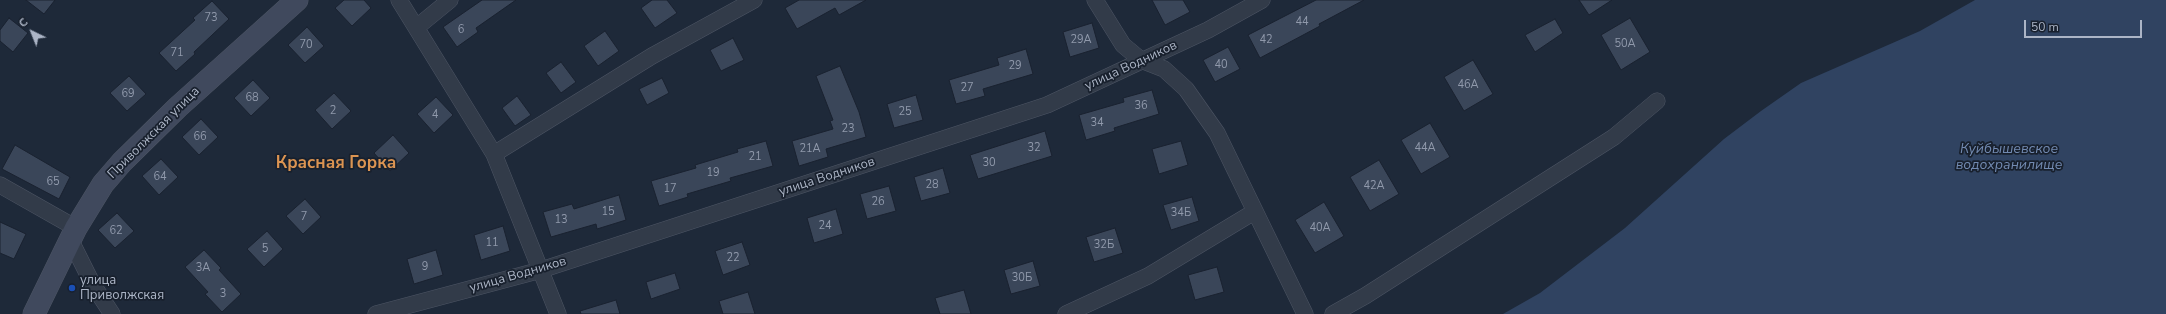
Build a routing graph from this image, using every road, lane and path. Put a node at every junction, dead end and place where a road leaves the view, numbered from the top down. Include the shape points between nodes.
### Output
1 (297, 0) edge
2 (399, 0) edge
3 (450, 0) edge
4 (754, 0) edge
5 (1095, 0) edge
6 (1262, 0) edge
7 (416, 27) junction
8 (1141, 60) junction
9 (1657, 101) dead end
10 (494, 154) junction
11 (0, 185) edge
12 (1254, 212) junction
13 (73, 233) junction
14 (541, 270) junction
15 (34, 314) edge
16 (112, 314) edge
17 (376, 314) edge
18 (558, 314) edge
19 (1066, 314) edge
20 (1305, 314) edge
21 (1333, 314) edge

1 - 13 main road, Приволжская улица via 178,107 122,162 103,184
2 - 7 street
3 - 7 street
4 - 10 street via 652,56
5 - 8 street via 1123,44
6 - 8 street, улица Водников via 1208,30
7 - 10 street
8 - 12 street via 1164,69 1186,88 1217,133
8 - 14 street, улица Водников via 1046,105
9 - 21 street via 1614,137
10 - 14 street
11 - 13 street
12 - 19 street via 1148,276
12 - 20 street
13 - 15 main road, Приволжская улица
13 - 16 street via 93,284
14 - 17 street, улица Водников
14 - 18 street

